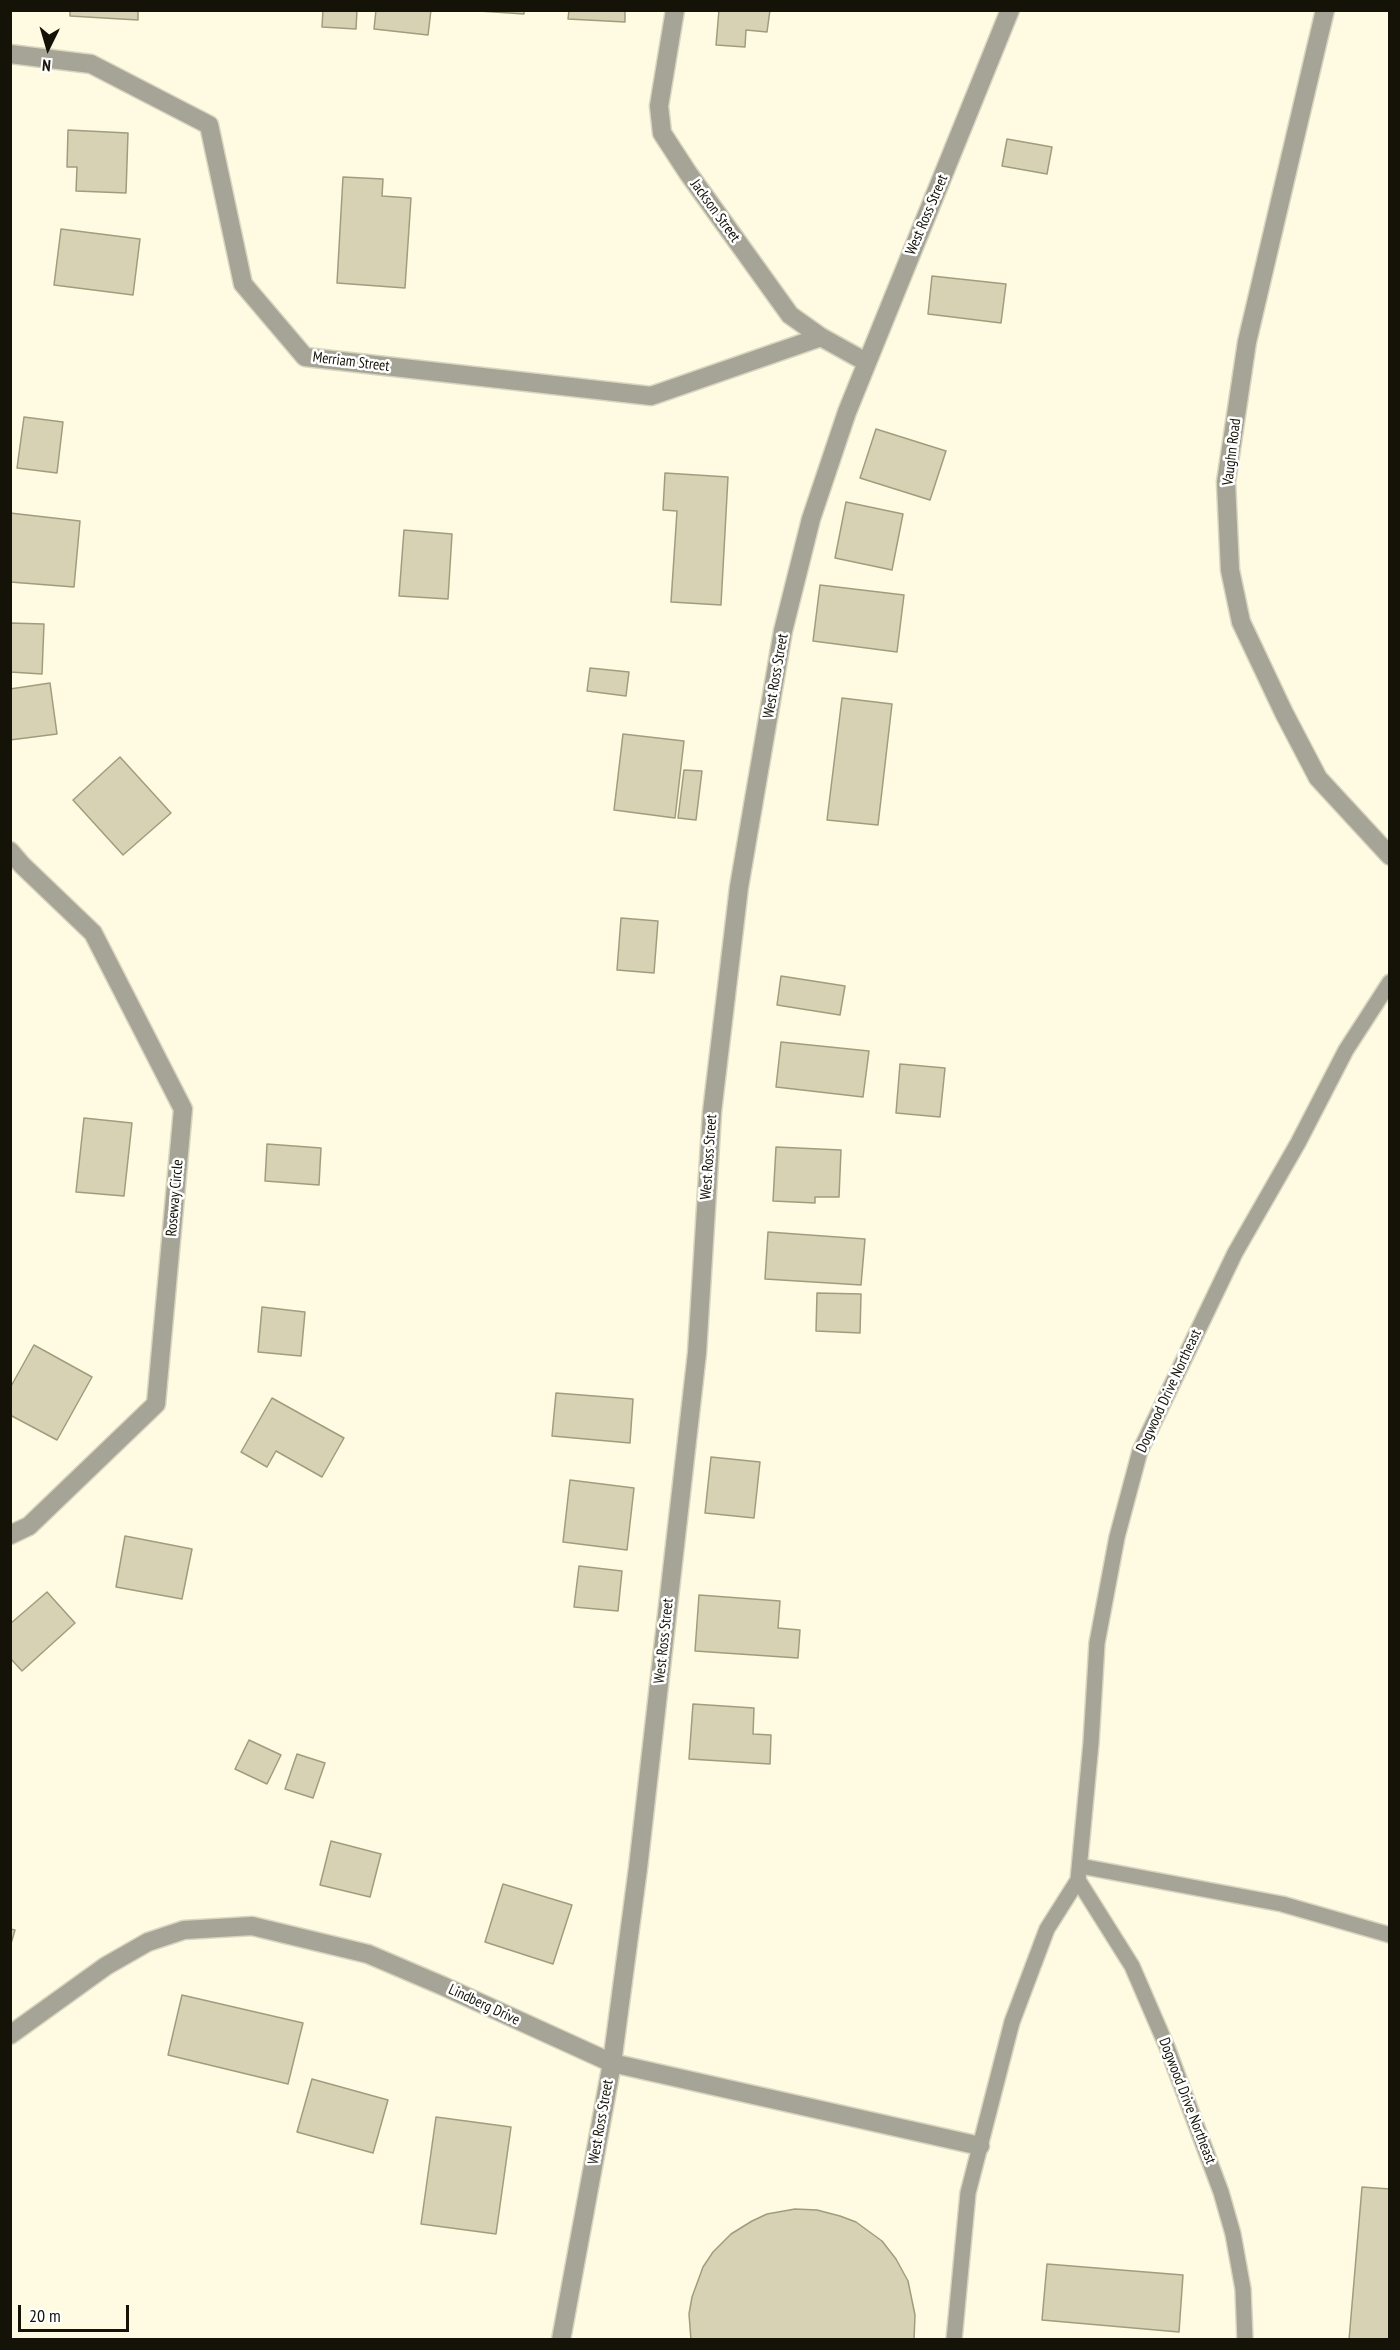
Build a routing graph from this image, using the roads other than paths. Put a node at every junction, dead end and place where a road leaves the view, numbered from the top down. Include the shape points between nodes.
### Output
1 (675, 10) edge
2 (1010, 10) edge
3 (1325, 10) edge
4 (10, 54) edge
5 (821, 337) junction
6 (866, 362) junction
7 (10, 851) edge
8 (1389, 856) edge
9 (1389, 982) edge
10 (10, 1536) edge
11 (1079, 1873) junction
12 (1389, 1935) edge
13 (10, 2035) edge
14 (612, 2063) junction
15 (980, 2146) junction
16 (561, 2340) edge
17 (954, 2340) edge
18 (1245, 2340) edge

1 - 5 street, Jackson Street via 659,106 663,133 790,315
2 - 6 street, West Ross Street
3 - 8 street, Vaughn Road via 1248,342 1226,482 1230,570 1241,622 1318,778
4 - 5 street, Merriam Street via 91,64 209,125 243,284 305,357 651,396
5 - 6 street, Jackson Street
6 - 14 street, West Ross Street via 811,519 783,631 740,887 712,1112 697,1353
7 - 10 street, Roseway Circle via 93,933 183,1109 156,1404 29,1526
9 - 11 lane, Dogwood Drive Northeast via 1346,1050 1235,1253 1140,1451 1096,1643
11 - 12 lane via 1282,1904
11 - 15 lane, Dogwood Drive Northeast via 1047,1929 1012,2022
11 - 18 lane, Dogwood Drive Northeast via 1132,1966 1221,2192 1243,2289
13 - 14 street, Lindberg Drive via 106,1966 148,1942 184,1929 252,1926 368,1954
14 - 15 street, Lindberg Drive
14 - 16 street, West Ross Street
15 - 17 lane, Dogwood Drive Northeast via 968,2193

